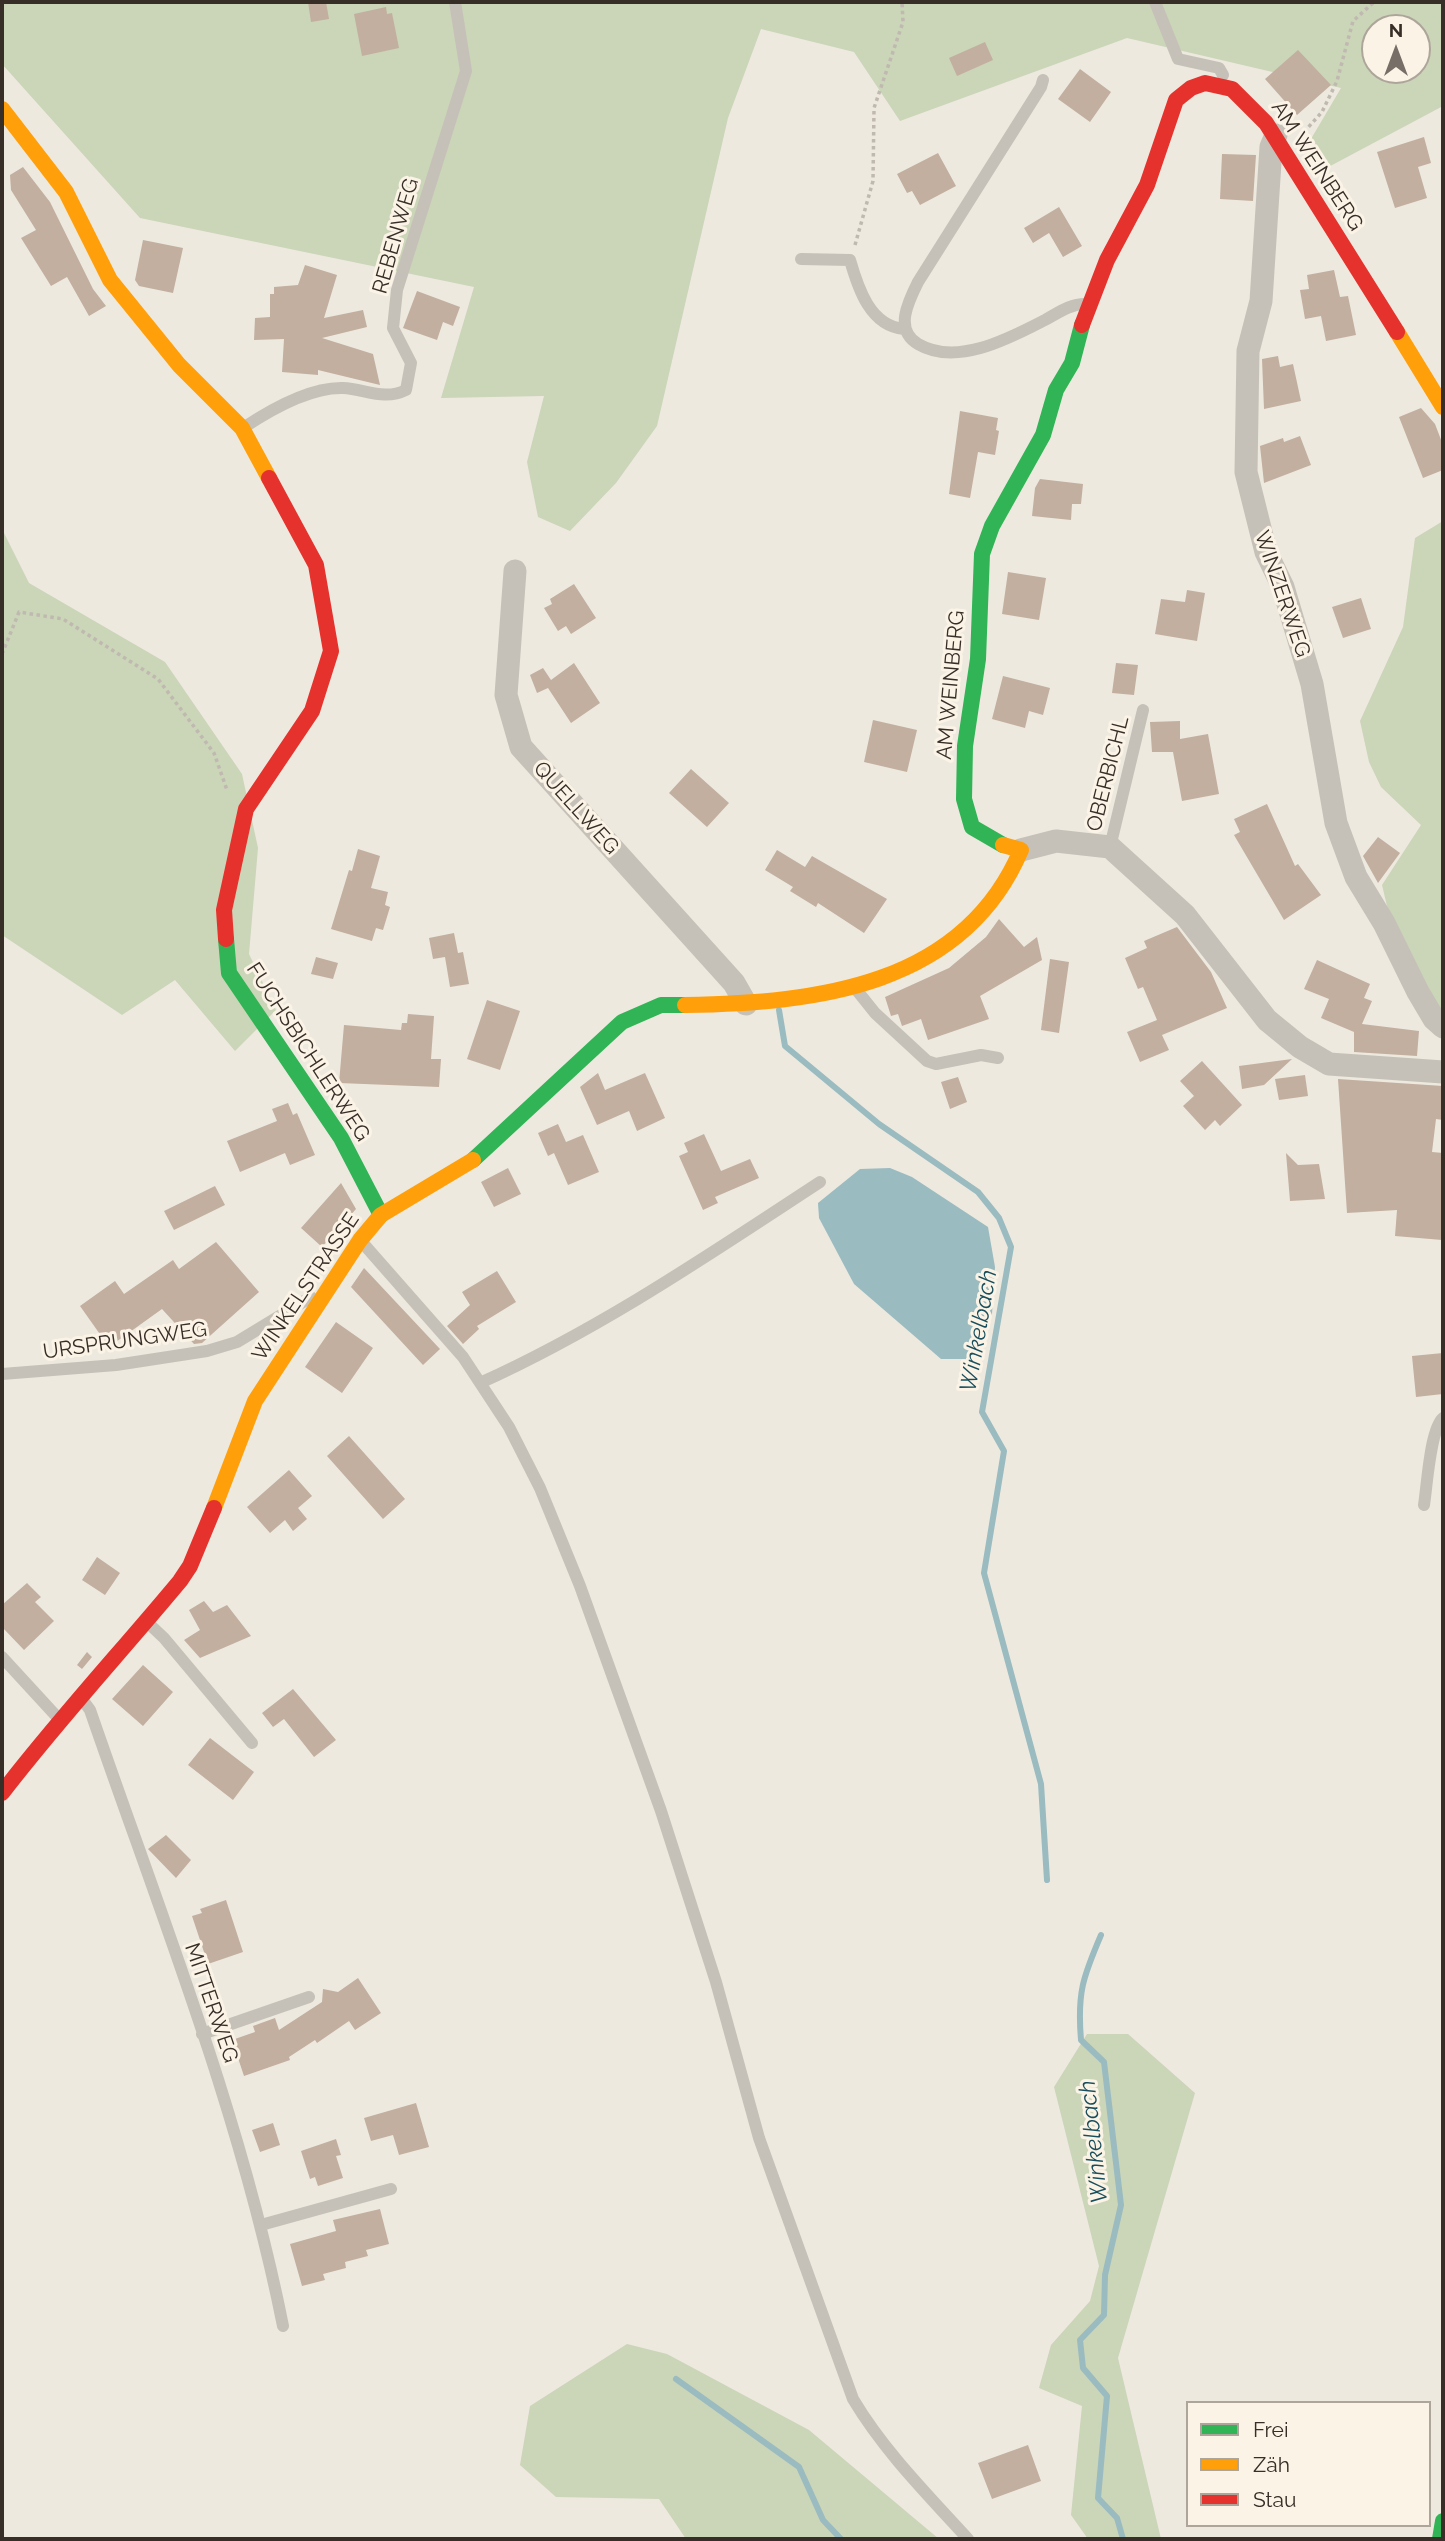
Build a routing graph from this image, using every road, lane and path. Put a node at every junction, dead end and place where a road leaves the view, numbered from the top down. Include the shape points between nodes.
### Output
1 (455, 2) edge
2 (902, 2) edge
3 (1155, 2) edge
4 (1374, 2) edge
5 (1043, 80) dead end
6 (1232, 89) junction
7 (2, 109) edge
8 (1281, 143) junction
9 (801, 259) dead end
10 (850, 260) junction
11 (1088, 304) junction
12 (904, 329) junction
13 (1443, 407) edge
14 (242, 428) junction
15 (515, 572) dead end
16 (2, 654) edge
17 (1143, 710) dead end
18 (246, 809) junction
19 (1110, 847) junction
20 (1021, 850) junction
21 (855, 988) junction
22 (746, 1004) junction
23 (1443, 1027) edge
24 (998, 1058) dead end
25 (1443, 1072) edge
26 (820, 1182) dead end
27 (381, 1215) junction
28 (359, 1240) junction
29 (323, 1293) junction
30 (2, 1374) edge
31 (480, 1383) junction
32 (1443, 1418) edge
33 (1424, 1505) dead end
34 (147, 1622) junction
35 (2, 1657) edge
36 (82, 1699) junction
37 (59, 1719) junction
38 (252, 1743) dead end
39 (2, 1793) edge
40 (309, 1997) dead end
41 (202, 2034) junction
42 (391, 2189) dead end
43 (261, 2225) junction
44 (283, 2326) dead end
45 (1443, 2521) edge
46 (968, 2539) edge
47 (1440, 2539) edge

1 - 14 lane, REBENWEG via 466,71 397,290 393,328 411,363 406,390 393,397 341,388 280,402
2 - 10 path via 902,22 874,108 873,181
3 - 6 lane via 1178,59 1219,68
4 - 8 path via 1353,21 1337,81 1322,112
5 - 12 lane via 918,282 906,310
6 - 8 street, AM WEINBERG via 1251,103
6 - 11 street, AM WEINBERG via 1203,83 1186,89 1176,100 1147,185
7 - 14 street, FUCHSBICHLERWEG via 66,192 110,280 179,365
8 - 13 street, AM WEINBERG
8 - 23 street, WINZERWEG via 1271,147 1261,301 1248,351 1245,472 1266,552 1283,587 1312,684 1336,823 1356,877 1418,992
9 - 10 lane
10 - 12 lane via 875,314
11 - 12 lane via 1068,307 988,346 953,353 922,346
11 - 20 street, AM WEINBERG via 1076,351 1053,397 1043,435 992,526 981,563 978,659 965,746 964,799 971,827 995,843
14 - 18 street, FUCHSBICHLERWEG via 316,565 331,651 312,710
15 - 22 street, QUELLWEG via 506,695 521,747 734,983
16 - 18 path via 19,612 63,619 125,656 158,679 214,753 225,788
17 - 19 lane, OBERBICHL
18 - 27 street, FUCHSBICHLERWEG via 224,911 229,973 341,1138
19 - 20 street via 1056,841
19 - 25 street via 1185,915 1267,1020 1300,1047 1329,1064
20 - 21 street, WINKELSTRASSE via 1013,869 973,922 937,953
21 - 22 street, WINKELSTRASSE
21 - 24 lane via 927,1061
22 - 27 street, WINKELSTRASSE via 662,1005 622,1022 476,1158
26 - 31 lane via 672,1278
27 - 28 street, WINKELSTRASSE
28 - 29 street, WINKELSTRASSE
28 - 31 lane via 463,1357
29 - 30 lane, URSPRUNGWEG via 237,1342 207,1352
29 - 34 street, WINKELSTRASSE via 255,1401 190,1566
31 - 46 lane via 540,1488 580,1586 662,1811 760,2138 853,2399 883,2444
32 - 33 lane via 1434,1437
34 - 36 street, WINKELSTRASSE
34 - 38 lane
35 - 37 lane
36 - 37 street, WINKELSTRASSE
36 - 41 lane, MITTERWEG via 90,1710
37 - 39 street, WINKELSTRASSE
40 - 41 lane
41 - 43 lane, MITTERWEG
42 - 43 lane
43 - 44 lane, MITTERWEG
45 - 47 street

